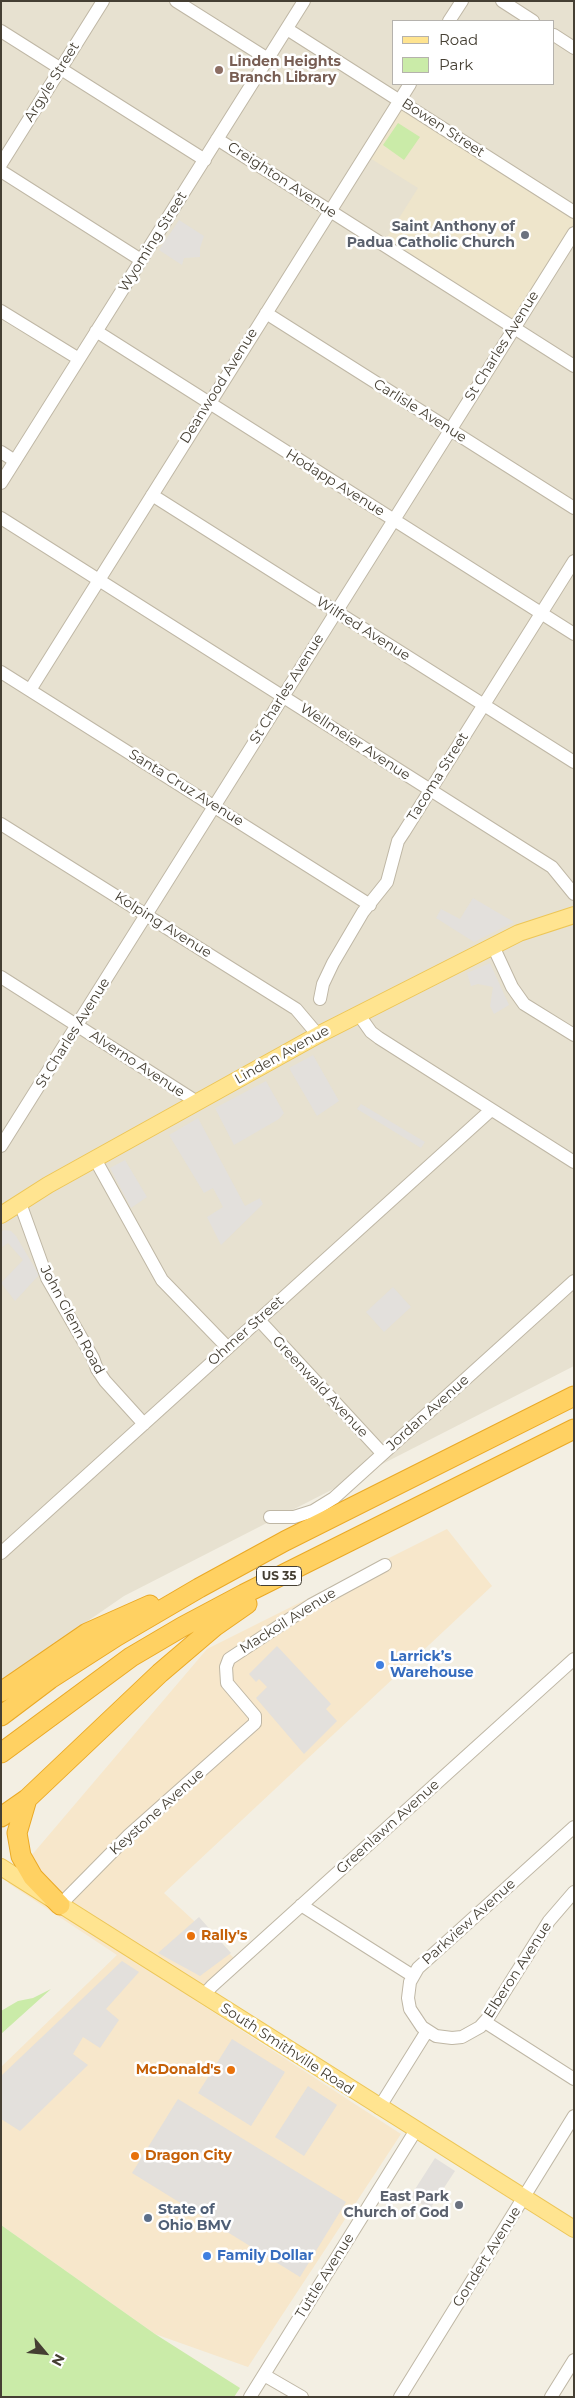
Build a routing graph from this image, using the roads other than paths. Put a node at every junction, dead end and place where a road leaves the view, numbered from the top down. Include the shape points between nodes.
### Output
1 (103, 1) edge
2 (176, 1) edge
3 (304, 1) edge
4 (462, 1) edge
5 (502, 1) edge
6 (450, 20) edge
7 (531, 20) edge
8 (287, 29) junction
9 (1, 31) edge
10 (555, 36) edge
11 (574, 48) edge
12 (268, 59) junction
13 (60, 68) junction
14 (409, 85) edge
15 (399, 100) junction
16 (217, 139) junction
17 (204, 160) junction
18 (1, 164) edge
19 (1, 171) edge
20 (330, 211) junction
21 (574, 212) edge
22 (574, 232) edge
23 (141, 260) junction
24 (1, 311) edge
25 (266, 313) junction
26 (514, 327) junction
27 (96, 332) junction
28 (79, 359) junction
29 (574, 366) edge
30 (209, 403) junction
31 (449, 430) junction
32 (1, 452) edge
33 (15, 461) junction
34 (1, 484) edge
35 (152, 495) junction
36 (574, 508) edge
37 (1, 518) edge
38 (393, 520) junction
39 (574, 561) edge
40 (98, 580) junction
41 (335, 611) junction
42 (541, 614) junction
43 (574, 634) edge
44 (1, 672) edge
45 (30, 690) junction
46 (283, 696) junction
47 (483, 705) junction
48 (574, 762) edge
49 (430, 790) junction
50 (214, 807) junction
51 (1, 824) edge
52 (574, 894) edge
53 (370, 905) junction
54 (147, 915) junction
55 (574, 915) edge
56 (493, 946) junction
57 (1, 977) edge
58 (320, 999) dead end
59 (359, 1015) junction
60 (78, 1025) junction
61 (318, 1034) junction
62 (574, 1035) edge
63 (197, 1102) junction
64 (491, 1110) junction
65 (3, 1139) edge
66 (95, 1159) junction
67 (574, 1162) edge
68 (20, 1203) junction
69 (1, 1216) edge
70 (574, 1281) edge
71 (259, 1320) junction
72 (228, 1348) junction
73 (574, 1396) edge
74 (144, 1424) junction
75 (574, 1429) edge
76 (382, 1453) junction
77 (270, 1517) dead end
78 (1, 1553) edge
79 (258, 1556) junction
80 (385, 1565) dead end
81 (299, 1566) junction
82 (574, 1659) edge
83 (1, 1692) edge
84 (1, 1716) edge
85 (256, 1720) joint
86 (1, 1752) edge
87 (27, 1799) junction
88 (1, 1817) edge
89 (574, 1827) edge
90 (1, 1867) edge
91 (574, 1892) edge
92 (60, 1905) junction
93 (301, 1905) junction
94 (413, 1976) junction
95 (203, 1996) junction
96 (485, 2022) junction
97 (427, 2031) junction
98 (574, 2079) edge
99 (379, 2108) junction
100 (574, 2116) edge
101 (416, 2130) junction
102 (524, 2198) junction
103 (574, 2229) edge
104 (574, 2360) edge
105 (264, 2375) junction
106 (250, 2397) edge
107 (302, 2397) edge
108 (400, 2397) edge
109 (551, 2397) edge

1 - 13 street, Argyle Street
2 - 12 street
3 - 8 street, Wyoming Street
4 - 6 street
5 - 7 street
8 - 12 street, Wyoming Street
8 - 15 street, Bowen Street
9 - 13 street
10 - 11 street
12 - 16 street, Wyoming Street
13 - 17 street
13 - 18 street, Argyle Street
14 - 15 street, Deanwood Avenue
15 - 20 street, Deanwood Avenue
15 - 21 street, Bowen Street
16 - 17 street, Wyoming Street
16 - 20 street, Creighton Avenue
17 - 23 street, Wyoming Street
19 - 23 street
20 - 25 street, Deanwood Avenue
20 - 26 street, Creighton Avenue
22 - 26 street, St Charles Avenue
23 - 27 street, Wyoming Street
24 - 28 street
25 - 30 street, Deanwood Avenue
25 - 31 street, Carlisle Avenue
26 - 29 street, Creighton Avenue
26 - 31 street, St Charles Avenue
27 - 28 street, Wyoming Street
27 - 30 street, Hodapp Avenue
28 - 33 street, Wyoming Street
30 - 35 street, Deanwood Avenue
30 - 38 street, Hodapp Avenue
31 - 36 street, Carlisle Avenue
31 - 38 street, St Charles Avenue
32 - 33 street
33 - 34 street, Wyoming Street
35 - 40 street, Deanwood Avenue
35 - 41 street, Wilfred Avenue
37 - 40 street, Wellmeier Avenue
38 - 41 street, St Charles Avenue
38 - 42 street, Hodapp Avenue
39 - 42 street, Tacoma Street
40 - 45 street, Deanwood Avenue
40 - 46 street, Wellmeier Avenue
41 - 46 street, St Charles Avenue
41 - 47 street, Wilfred Avenue
42 - 43 street, Hodapp Avenue
42 - 47 street, Tacoma Street
44 - 45 street, Santa Cruz Avenue
45 - 50 street, Santa Cruz Avenue
46 - 49 street, Wellmeier Avenue
46 - 50 street, St Charles Avenue
47 - 48 street, Wilfred Avenue
47 - 49 street, Tacoma Street
49 - 52 street, Wellmeier Avenue via 552,867
49 - 53 street, Tacoma Street via 398,841 387,882
50 - 53 street, Santa Cruz Avenue
50 - 54 street, St Charles Avenue
51 - 54 street, Kolping Avenue
53 - 58 street, Tacoma Street via 326,975
54 - 60 street, St Charles Avenue
54 - 61 street, Kolping Avenue via 296,1009
55 - 56 main road, Linden Avenue via 519,933
56 - 59 main road, Linden Avenue
56 - 62 street via 512,987 524,1004
57 - 60 street, Alverno Avenue
59 - 61 main road, Linden Avenue
59 - 64 street via 370,1032
60 - 63 street, Alverno Avenue
60 - 65 street, St Charles Avenue
61 - 63 main road, Linden Avenue
63 - 66 main road, Linden Avenue
64 - 67 street
64 - 71 street, Ohmer Street
66 - 68 main road, Linden Avenue
66 - 72 street via 162,1280
68 - 69 main road, Linden Avenue
68 - 74 street, John Glenn Road via 47,1278 97,1369
70 - 76 street, Jordan Avenue
71 - 72 street, Ohmer Street
71 - 76 street, Greenwald Avenue
72 - 74 street, Ohmer Street
73 - 79 highway, US 35
74 - 78 street, Ohmer Street
75 - 81 highway, US 35
76 - 77 street, Jordan Avenue via 324,1505 294,1518
79 - 83 highway via 87,1633
79 - 84 highway, US 35 via 117,1636 50,1679
80 - 85 street, Mackoil Avenue via 311,1605 230,1659 226,1667 228,1683
81 - 86 highway, US 35 via 131,1657
81 - 87 highway via 214,1627 160,1673
82 - 93 street, Greenlawn Avenue
85 - 92 street, Keystone Avenue via 129,1835
87 - 88 highway
87 - 92 highway via 17,1833 21,1856 33,1877
89 - 94 street, Parkview Avenue
90 - 92 main road, South Smithville Road
91 - 96 street, Elberon Avenue via 549,1921
92 - 95 main road, South Smithville Road
93 - 94 street
93 - 95 street, Greenlawn Avenue
94 - 97 street, Parkview Avenue via 408,1990 410,2009
95 - 99 main road, South Smithville Road
96 - 97 street, Elberon Avenue via 462,2037 444,2038
96 - 98 street
97 - 99 street
99 - 101 main road, South Smithville Road
100 - 102 street, Gondert Avenue
101 - 102 main road, South Smithville Road
101 - 105 street, Tuttle Avenue
102 - 103 main road, South Smithville Road
102 - 108 street, Gondert Avenue
104 - 109 street
105 - 106 street, Tuttle Avenue
105 - 107 street

